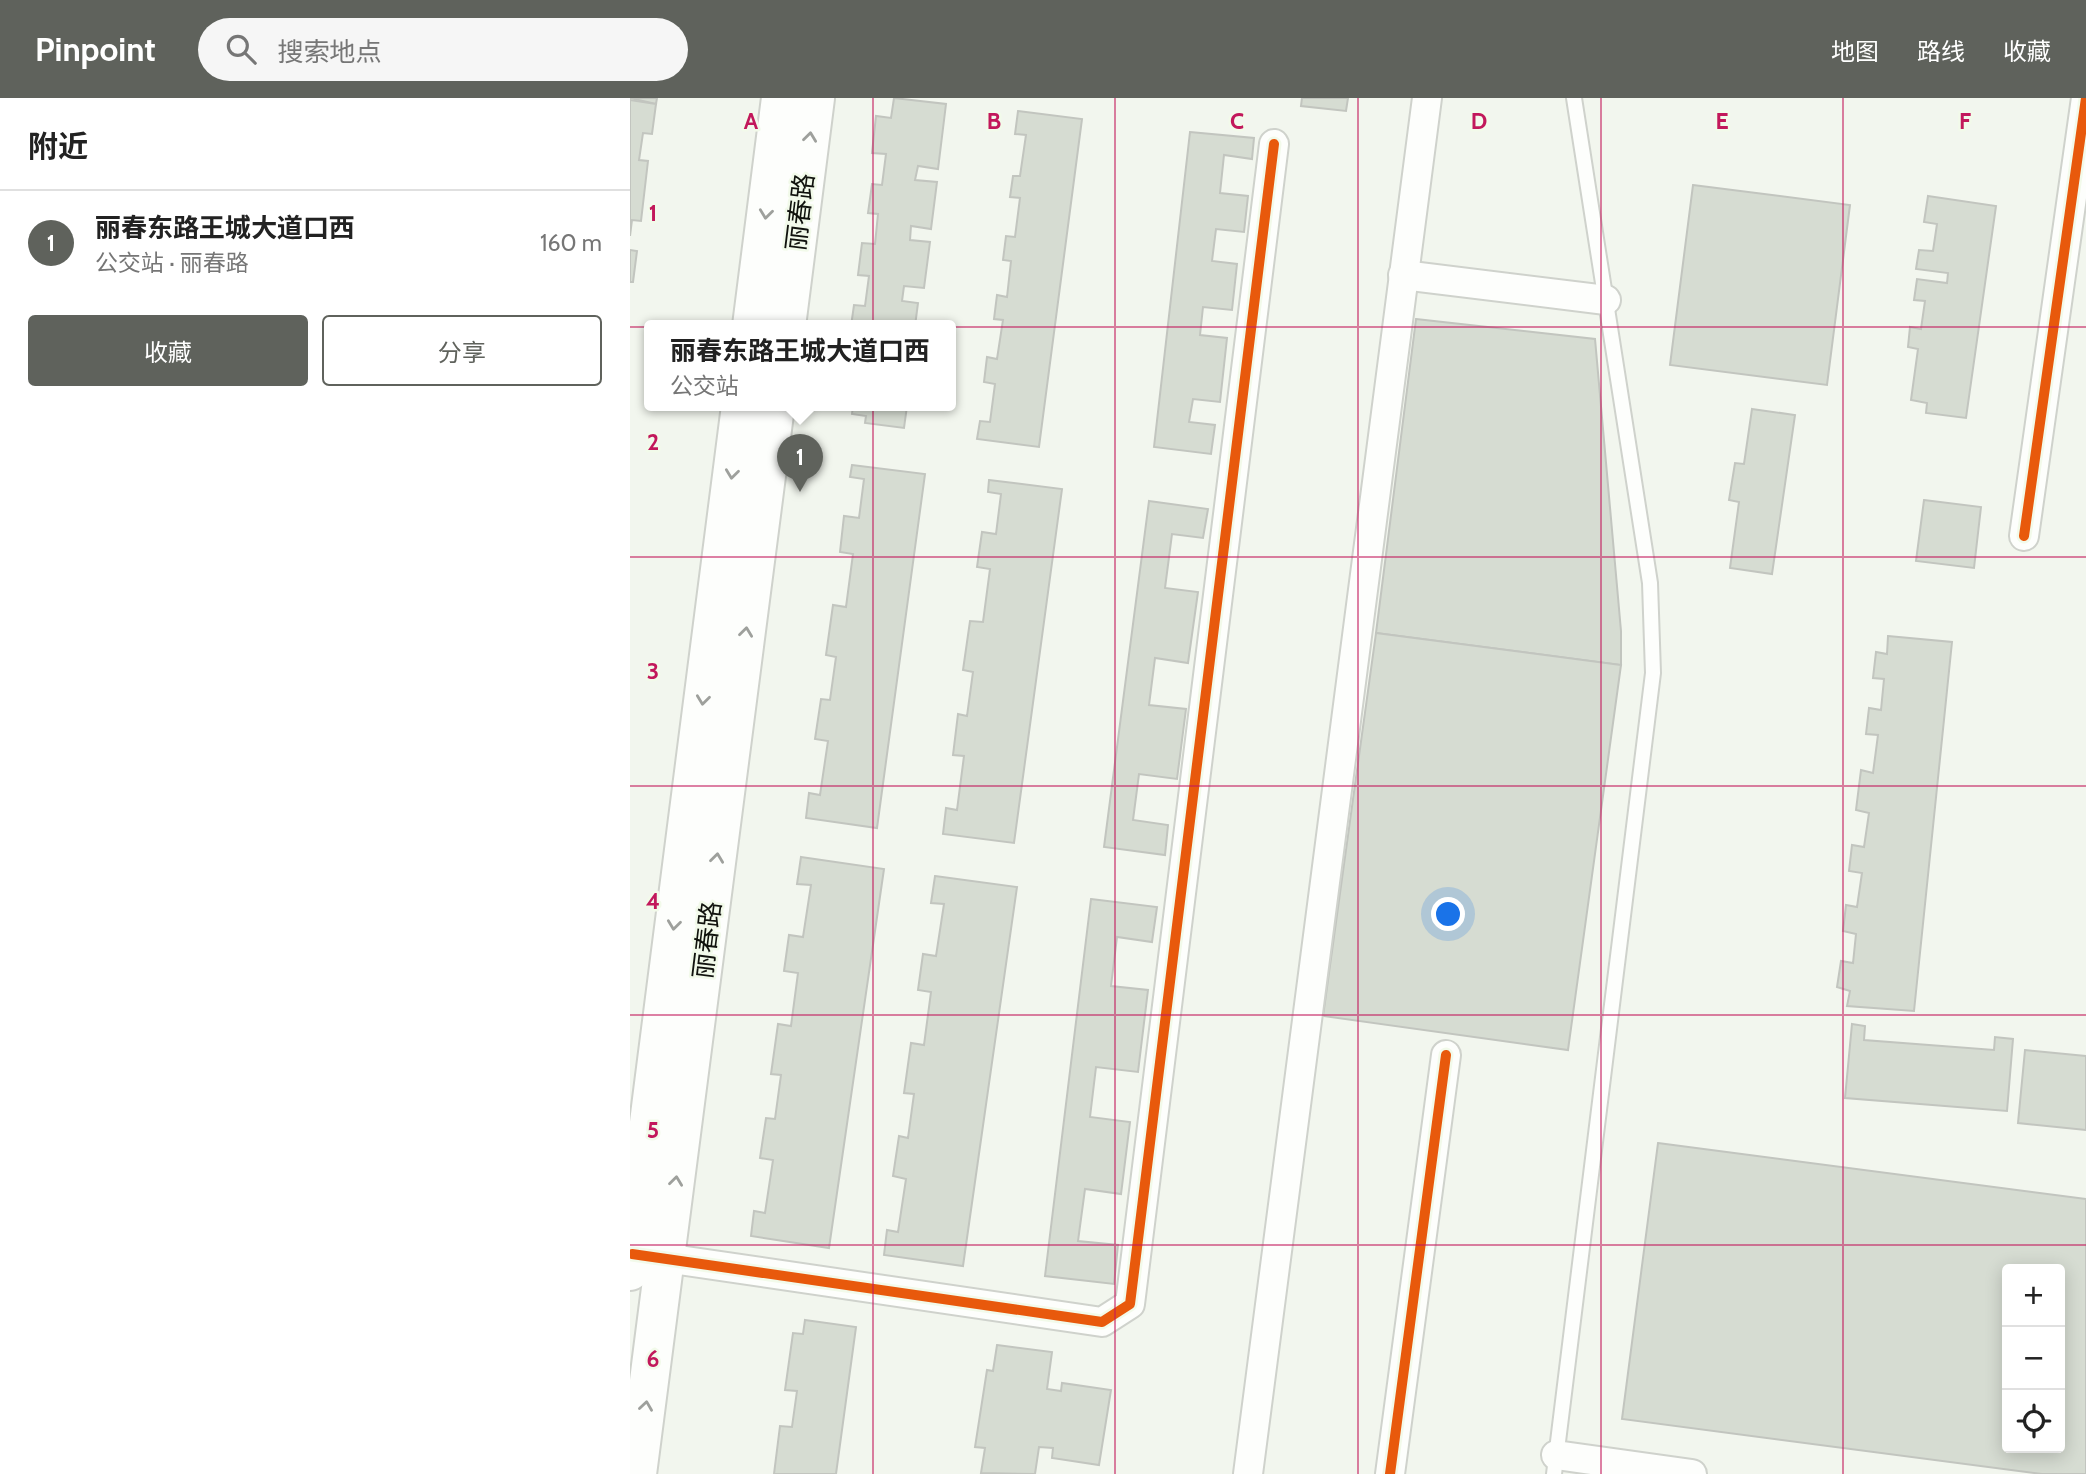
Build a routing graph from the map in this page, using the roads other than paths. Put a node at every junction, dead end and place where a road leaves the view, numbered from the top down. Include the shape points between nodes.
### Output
1 (781, 98) edge
2 (815, 98) edge
3 (1427, 98) edge
4 (1574, 98) edge
5 (2086, 98) edge
6 (1274, 144) dead end
7 (1403, 275) junction
8 (1606, 300) junction
9 (753, 320) edge
10 (787, 320) edge
11 (740, 411) edge
12 (774, 411) edge
13 (2024, 536) dead end
14 (1446, 1055) dead end
15 (643, 1261) edge
16 (1555, 1464) edge
17 (637, 1474) edge
18 (1248, 1474) edge
19 (1390, 1474) edge
20 (1692, 1474) edge

1 -> 9 main road, 丽春路
10 -> 2 main road, 丽春路
3 - 7 street
4 - 8 lane
5 - 13 street
6 - 15 street via 1130,1304 1102,1322
7 - 8 street
7 - 18 street
8 - 16 lane via 1650,583 1653,673
11 -> 15 main road, 丽春路
15 -> 12 main road, 丽春路
14 - 19 street
17 -> 15 main road, 丽春路
16 - 20 street

